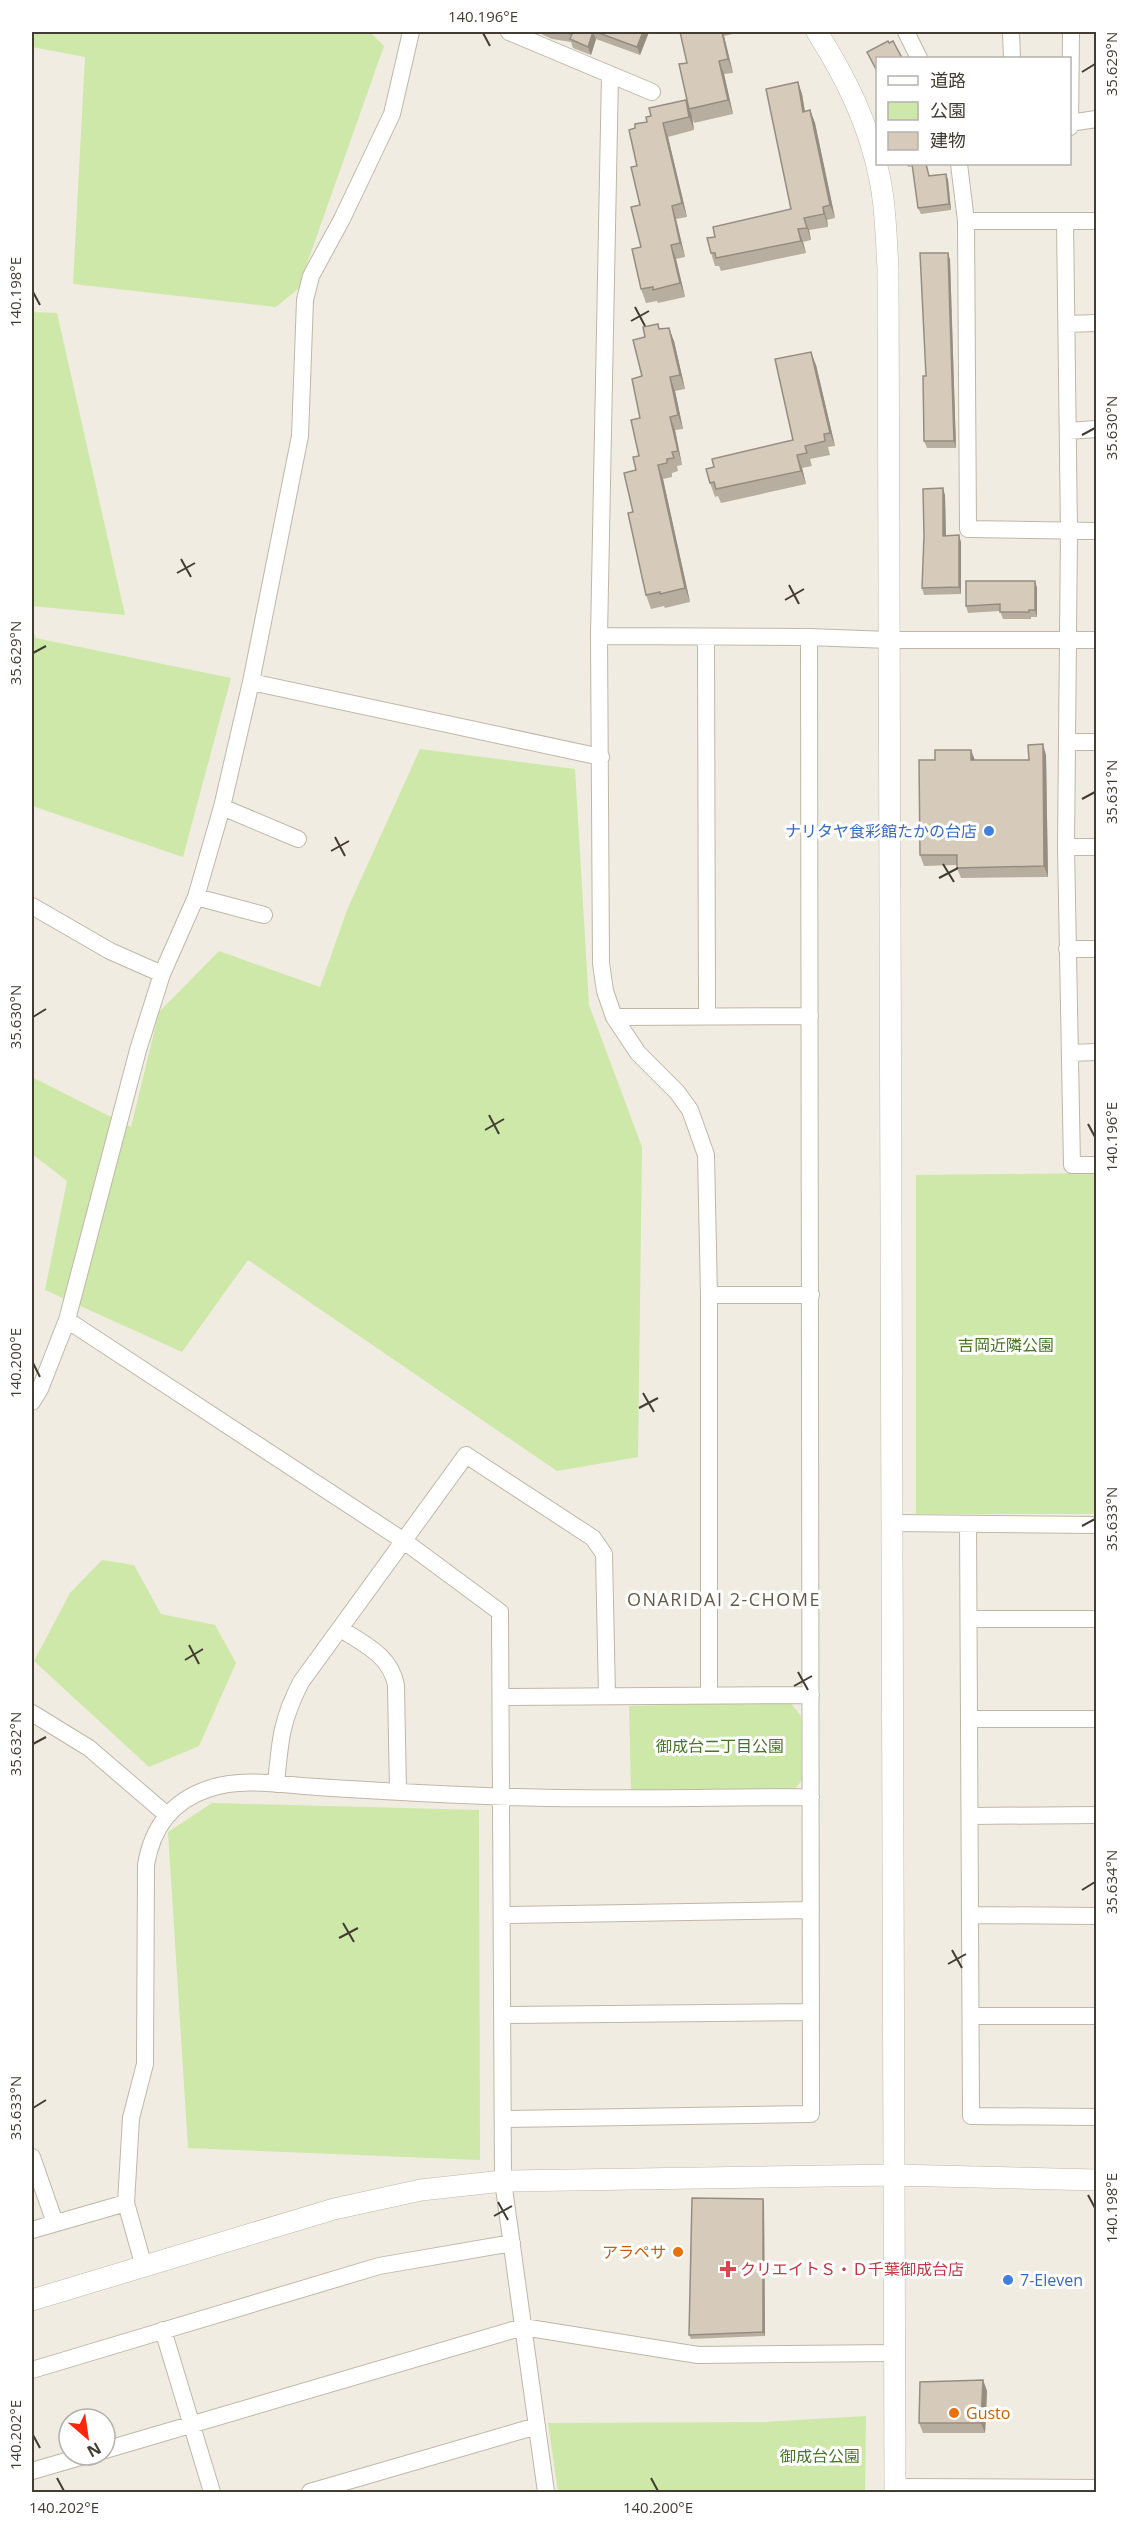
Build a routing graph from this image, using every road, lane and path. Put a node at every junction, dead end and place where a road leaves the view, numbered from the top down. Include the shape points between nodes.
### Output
1 (411, 32) edge
2 (510, 32) edge
3 (817, 32) edge
4 (906, 32) edge
5 (1011, 32) edge
6 (1071, 32) edge
7 (918, 57) edge
8 (1012, 57) edge
9 (1071, 57) edge
10 (610, 74) junction
11 (652, 92) dead end
12 (1096, 119) edge
13 (1071, 125) edge
14 (959, 165) edge
15 (966, 221) junction
16 (1065, 221) junction
17 (1096, 221) edge
18 (1096, 323) edge
19 (1067, 324) junction
20 (1096, 429) edge
21 (1069, 430) junction
22 (1069, 531) junction
23 (1096, 531) edge
24 (599, 636) junction
25 (706, 637) junction
26 (809, 637) junction
27 (888, 640) junction
28 (1067, 640) junction
29 (1096, 640) edge
30 (251, 682) junction
31 (1067, 742) junction
32 (1096, 742) edge
33 (601, 757) junction
34 (222, 807) junction
35 (298, 839) dead end
36 (1066, 847) junction
37 (1096, 847) edge
38 (196, 897) junction
39 (32, 906) edge
40 (264, 915) dead end
41 (1067, 949) junction
42 (1096, 949) edge
43 (162, 975) junction
44 (707, 1016) junction
45 (810, 1016) junction
46 (614, 1017) junction
47 (1096, 1052) edge
48 (1070, 1053) junction
49 (1096, 1165) edge
50 (709, 1295) junction
51 (811, 1295) junction
52 (67, 1320) junction
53 (32, 1402) edge
54 (892, 1523) junction
55 (968, 1524) junction
56 (1096, 1525) edge
57 (404, 1541) junction
58 (969, 1618) junction
59 (1096, 1619) edge
60 (341, 1629) junction
61 (709, 1695) junction
62 (811, 1695) junction
63 (501, 1696) junction
64 (607, 1696) junction
65 (32, 1713) edge
66 (969, 1719) junction
67 (1096, 1719) edge
68 (276, 1784) junction
69 (398, 1792) junction
70 (500, 1797) junction
71 (811, 1797) junction
72 (167, 1815) junction
73 (1096, 1815) edge
74 (970, 1816) junction
75 (811, 1910) junction
76 (502, 1915) junction
77 (970, 1915) junction
78 (1096, 1916) edge
79 (811, 2012) junction
80 (503, 2015) junction
81 (971, 2016) junction
82 (1096, 2016) edge
83 (1096, 2117) edge
84 (503, 2119) junction
85 (32, 2157) edge
86 (894, 2175) junction
87 (1096, 2180) edge
88 (503, 2181) junction
89 (126, 2203) junction
90 (55, 2223) junction
91 (32, 2230) edge
92 (512, 2242) junction
93 (144, 2267) junction
94 (32, 2300) edge
95 (523, 2327) junction
96 (163, 2330) junction
97 (895, 2353) junction
98 (32, 2370) edge
99 (192, 2424) junction
100 (537, 2426) junction
101 (117, 2446) edge
102 (57, 2464) edge
103 (32, 2471) edge
104 (1096, 2488) edge
105 (895, 2490) edge
106 (212, 2493) edge
107 (310, 2493) edge
108 (546, 2493) edge

1 - 30 street via 392,114 311,276 305,300 300,436
2 - 10 street
3 - 27 street via 856,100 880,180 888,268
4 - 7 street
5 - 8 street
6 - 9 street
10 - 11 street
10 - 24 street
12 - 13 street
14 - 15 street
15 - 16 street
15 - 22 street via 968,530
16 - 17 street
16 - 19 street
18 - 19 street
19 - 21 street
20 - 21 street
21 - 22 street
22 - 23 street
22 - 28 street
24 - 25 street
24 - 33 street
25 - 26 street
25 - 44 street
26 - 27 street
26 - 45 street
27 - 28 street
27 - 54 street
28 - 29 street
28 - 31 street
30 - 33 street
30 - 34 street
31 - 32 street
31 - 36 street
33 - 46 street via 601,963
34 - 35 street
34 - 38 street
36 - 37 street
36 - 41 street
38 - 40 street
38 - 43 street
39 - 43 street via 110,951
41 - 42 street
41 - 48 street
43 - 52 street via 138,1050
44 - 45 street
44 - 46 street
45 - 51 street
46 - 50 street via 638,1053 677,1092 700,1134 706,1155
47 - 48 street
48 - 49 street via 1072,1165
50 - 51 street
50 - 61 street
51 - 62 street
52 - 53 street
52 - 57 street
54 - 55 street
54 - 86 street
55 - 56 street
55 - 58 street
57 - 60 street
57 - 63 street via 500,1612
57 - 64 street via 466,1455 593,1538 604,1554
58 - 59 street
58 - 66 street
60 - 68 street via 301,1682 289,1706 281,1729
60 - 69 street via 384,1658 394,1671
61 - 62 street
61 - 64 street
62 - 71 street
63 - 64 street
63 - 70 street
65 - 72 street via 89,1748
66 - 67 street
66 - 74 street
68 - 69 street
68 - 72 street via 211,1788 191,1796
69 - 70 street
70 - 71 street
70 - 76 street
71 - 75 street
72 - 89 street via 155,1831 146,1865 145,2064 131,2118
73 - 74 street
74 - 77 street
75 - 76 street
75 - 79 street
76 - 80 street
77 - 78 street
77 - 81 street
79 - 80 street
79 - 84 street via 811,2114
80 - 84 street
81 - 82 street
81 - 83 street via 971,2116
84 - 88 street
85 - 90 street
86 - 87 street
86 - 88 street
86 - 97 street
88 - 92 street
88 - 93 street via 421,2190 334,2208
89 - 90 street
89 - 93 street
90 - 91 street
92 - 95 street
92 - 96 street via 379,2266
93 - 94 street
95 - 97 street via 698,2355
95 - 99 street
95 - 100 street
96 - 98 street
96 - 99 street
97 - 105 street
99 - 101 street
99 - 106 street
100 - 107 street
100 - 108 street
102 - 103 street
104 - 105 street

